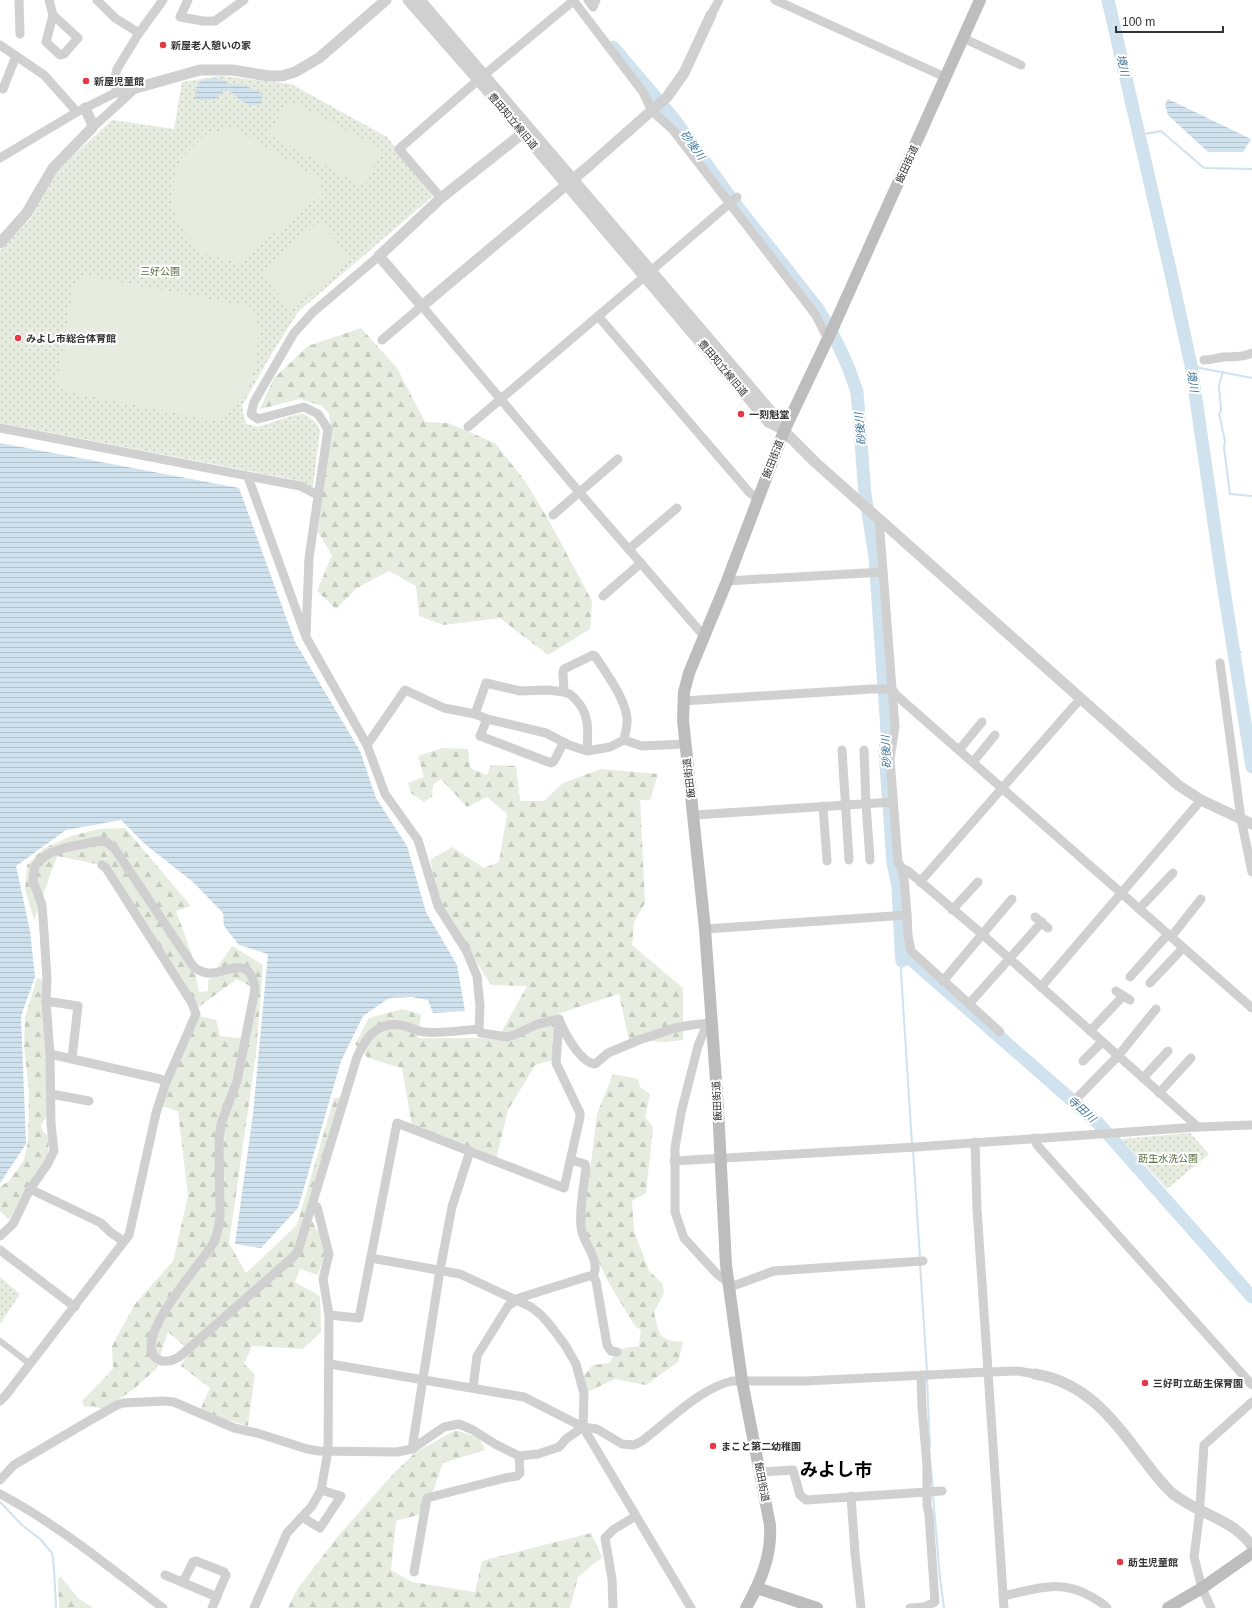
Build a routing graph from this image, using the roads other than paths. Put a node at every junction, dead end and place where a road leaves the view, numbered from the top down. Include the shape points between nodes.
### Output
1 (19, 0) edge
2 (49, 0) edge
3 (97, 0) edge
4 (163, 0) edge
5 (188, 0) edge
6 (386, 0) edge
7 (408, 0) edge
8 (420, 0) edge
9 (573, 0) edge
10 (588, 0) edge
11 (596, 0) edge
12 (719, 0) edge
13 (775, 0) edge
14 (980, 0) edge
15 (239, 1) edge
16 (52, 15) dead end
17 (711, 15) joint
18 (139, 33) junction
19 (20, 34) dead end
20 (963, 38) junction
21 (0, 45) edge
22 (16, 56) junction
23 (1021, 66) dead end
24 (481, 77) junction
25 (945, 77) junction
26 (136, 88) junction
27 (3, 90) dead end
28 (117, 92) junction
29 (81, 110) junction
30 (652, 111) junction
31 (92, 128) junction
32 (523, 133) junction
33 (0, 158) edge
34 (569, 181) junction
35 (441, 198) junction
36 (734, 200) junction
37 (0, 243) edge
38 (379, 256) junction
39 (648, 274) junction
40 (422, 306) junction
41 (598, 316) junction
42 (830, 335) junction
43 (382, 340) dead end
44 (1252, 353) edge
45 (1204, 360) dead end
46 (732, 380) joint
47 (500, 398) junction
48 (468, 427) dead end
49 (0, 428) edge
50 (784, 431) junction
51 (618, 459) dead end
52 (248, 476) junction
53 (579, 492) junction
54 (318, 495) junction
55 (758, 499) junction
56 (677, 508) dead end
57 (553, 515) dead end
58 (876, 517) junction
59 (629, 549) junction
60 (641, 563) junction
61 (881, 572) junction
62 (727, 581) junction
63 (603, 596) dead end
64 (704, 636) junction
65 (306, 637) junction
66 (1220, 663) dead end
67 (891, 689) junction
68 (564, 692) junction
69 (1081, 698) junction
70 (683, 701) junction
71 (475, 714) junction
72 (487, 719) junction
73 (982, 722) dead end
74 (995, 735) dead end
75 (624, 740) junction
76 (564, 742) junction
77 (685, 744) junction
78 (367, 745) junction
79 (842, 750) dead end
80 (864, 750) dead end
81 (959, 750) junction
82 (587, 751) junction
83 (973, 762) junction
84 (1002, 787) junction
85 (1201, 800) junction
86 (892, 802) junction
87 (866, 804) junction
88 (846, 805) junction
89 (823, 806) junction
90 (694, 815) junction
91 (1241, 819) junction
92 (1252, 824) edge
93 (849, 860) dead end
94 (870, 860) dead end
95 (827, 861) dead end
96 (102, 865) dead end
97 (902, 868) junction
98 (1252, 872) edge
99 (1173, 873) dead end
100 (920, 882) junction
101 (978, 882) dead end
102 (1121, 892) junction
103 (1012, 899) dead end
104 (1201, 899) dead end
105 (1139, 909) junction
106 (952, 910) junction
107 (905, 915) junction
108 (1042, 922) dead end
109 (705, 929) junction
110 (982, 934) junction
111 (1169, 936) junction
112 (1183, 948) junction
113 (1009, 959) junction
114 (1130, 976) dead end
115 (943, 981) junction
116 (1150, 983) dead end
117 (1041, 986) junction
118 (1123, 996) dead end
119 (46, 1001) junction
120 (969, 1004) junction
121 (1252, 1008) edge
122 (1156, 1009) dead end
123 (559, 1019) junction
124 (710, 1024) junction
125 (479, 1029) junction
126 (1090, 1031) junction
127 (1000, 1032) dead end
128 (1102, 1042) junction
129 (1168, 1051) dead end
130 (50, 1054) junction
131 (1118, 1056) junction
132 (72, 1058) junction
133 (1190, 1058) dead end
134 (1083, 1061) dead end
135 (1143, 1078) junction
136 (165, 1085) junction
137 (1159, 1093) junction
138 (51, 1094) junction
139 (1076, 1099) dead end
140 (89, 1101) dead end
141 (1252, 1125) edge
142 (1198, 1127) junction
143 (1034, 1138) junction
144 (974, 1142) junction
145 (470, 1151) junction
146 (721, 1158) junction
147 (571, 1160) junction
148 (674, 1161) junction
149 (30, 1189) junction
150 (313, 1204) junction
151 (0, 1236) edge
152 (123, 1241) junction
153 (0, 1250) edge
154 (371, 1258) junction
155 (924, 1261) dead end
156 (440, 1270) junction
157 (593, 1276) junction
158 (728, 1284) junction
159 (514, 1300) junction
160 (75, 1307) junction
161 (329, 1315) junction
162 (0, 1342) edge
163 (617, 1352) dead end
164 (30, 1364) junction
165 (330, 1364) junction
166 (988, 1372) junction
167 (1035, 1374) joint
168 (921, 1375) junction
169 (423, 1379) junction
170 (742, 1381) junction
171 (1252, 1385) edge
172 (473, 1388) junction
173 (0, 1401) edge
174 (1252, 1402) edge
175 (583, 1427) junction
176 (412, 1449) junction
177 (328, 1450) junction
178 (519, 1456) junction
179 (761, 1472) junction
180 (0, 1480) edge
181 (321, 1490) junction
182 (941, 1491) dead end
183 (927, 1492) junction
184 (0, 1494) edge
185 (851, 1496) junction
186 (1199, 1510) junction
187 (636, 1516) junction
188 (302, 1517) junction
189 (1252, 1546) edge
190 (1252, 1553) edge
191 (414, 1572) dead end
192 (165, 1575) dead end
193 (183, 1582) junction
194 (757, 1588) junction
195 (1202, 1588) junction
196 (1003, 1596) junction
197 (217, 1597) junction
198 (163, 1608) edge
199 (212, 1608) edge
200 (254, 1608) edge
201 (613, 1608) edge
202 (691, 1608) edge
203 (746, 1608) edge
204 (817, 1608) edge
205 (861, 1608) edge
206 (910, 1608) edge
207 (1004, 1608) edge
208 (1107, 1608) edge
209 (1168, 1608) edge
210 (1211, 1608) edge

1 - 19 street
2 - 16 street
3 - 18 street via 116,18
4 - 18 street
5 - 15 street via 180,17 203,21 215,21
6 - 26 street via 319,58 295,72 259,76 232,70 200,70
7 - 24 street, 豊田知立線旧道
8 - 24 street, 豊田知立線旧道
9 - 24 street
9 - 30 street via 643,92
10 - 11 street via 594,7
12 - 17 street
13 - 25 street
14 - 20 main road, 飯田街道
17 - 30 street via 684,73 667,98
18 - 28 street via 114,75
20 - 23 street
20 - 25 main road, 飯田街道
21 - 22 street
22 - 27 street
22 - 29 street via 44,75
24 - 32 street, 豊田知立線旧道
24 - 34 street, 豊田知立線旧道
24 - 35 street via 399,149
25 - 42 main road, 飯田街道
26 - 28 street
26 - 31 street
28 - 29 street
29 - 31 street via 92,122
29 - 33 street
30 - 34 street
30 - 36 street via 673,130
31 - 37 street via 53,168 26,214
32 - 34 street, 豊田知立線旧道
32 - 35 street
34 - 39 street, 豊田知立線旧道
34 - 40 street
35 - 38 street
36 - 39 street
36 - 42 street
38 - 40 street
38 - 54 street via 303,322 254,402 251,414 258,419 304,407 318,414 328,428
39 - 41 street
39 - 46 street, 豊田知立線旧道
39 - 50 street, 豊田知立線旧道 via 774,415
40 - 43 street
40 - 47 street
41 - 47 street
41 - 55 street via 749,492
42 - 50 main road, 飯田街道
44 - 45 street via 1234,358
46 - 50 street, 豊田知立線旧道 via 768,423
47 - 48 street
47 - 53 street
49 - 52 street
50 - 55 main road, 飯田街道
50 - 58 street
51 - 53 street
52 - 54 street via 300,486
52 - 65 street
53 - 57 street
53 - 59 street
54 - 65 street via 309,558
55 - 62 main road, 飯田街道
56 - 59 street
58 - 61 street
58 - 69 street
59 - 60 street
60 - 63 street
60 - 64 street
61 - 62 street
61 - 67 street
62 - 64 main road, 飯田街道
64 - 70 main road, 飯田街道 via 689,673
65 - 78 street
66 - 91 street
67 - 70 street
67 - 81 street
67 - 86 street via 895,727 890,759
68 - 71 street via 520,691 486,684
68 - 75 street via 564,669 595,656 624,706 628,719
68 - 82 street via 570,693 583,708 587,720
69 - 84 street
69 - 85 street via 1178,785
70 - 77 main road, 飯田街道
71 - 72 street
71 - 78 street via 444,708 405,690
72 - 76 street via 546,733
72 - 76 street via 480,736 551,763
73 - 81 street
74 - 83 street
75 - 77 street via 642,746
75 - 82 street via 610,747
76 - 82 street
77 - 90 main road, 飯田街道
78 - 125 street via 385,794 418,840 438,906 466,950 477,976
79 - 88 street
80 - 87 street
81 - 83 street
83 - 84 street
84 - 100 street
84 - 102 street
85 - 91 street
85 - 102 street
86 - 87 street
86 - 97 street via 898,862
87 - 88 street
87 - 94 street
88 - 89 street
88 - 93 street
89 - 90 street
89 - 95 street
90 - 109 main road, 飯田街道
91 - 92 street
91 - 98 street
96 - 136 street via 194,1008 195,1016
97 - 100 street
97 - 107 street
99 - 105 street
100 - 106 street
101 - 106 street
102 - 105 street
102 - 117 street
103 - 110 street
104 - 111 street
105 - 111 street
106 - 110 street
107 - 109 street
107 - 115 street via 911,951
108 - 113 street
109 - 124 main road, 飯田街道
110 - 113 street
110 - 115 street
111 - 112 street
111 - 114 street
112 - 116 street
112 - 121 street
113 - 117 street
113 - 120 street
115 - 120 street
117 - 126 street
118 - 126 street
119 - 130 street
119 - 132 street via 78,1006
119 - 150 street via 48,979 42,905 33,881 35,866 50,853 91,842 104,841 115,849 193,966 209,973 234,967 242,968 249,973 254,982 255,989 237,1081 221,1124 218,1227 214,1242 158,1322 150,1345 150,1350 156,1358 167,1362 179,1357 294,1257
120 - 127 street
122 - 131 street
123 - 124 street via 581,1056 595,1064 608,1053 639,1040 675,1028
123 - 125 street via 538,1024 508,1037 481,1033
123 - 147 street via 556,1063 580,1113
124 - 146 main road, 飯田街道
124 - 148 street via 698,1046 681,1113
125 - 150 street via 424,1032 388,1024 369,1036 358,1057
126 - 128 street
128 - 131 street
128 - 134 street
129 - 135 street
130 - 132 street
130 - 138 street
131 - 135 street
131 - 139 street
132 - 136 street via 160,1079
133 - 137 street
135 - 137 street
136 - 152 street via 156,1113 129,1235
137 - 142 street
138 - 140 street
138 - 149 street via 54,1150
141 - 142 street
142 - 143 street
143 - 144 street
143 - 171 street via 1037,1145
144 - 146 street
144 - 166 street
145 - 147 street via 564,1188
145 - 154 street via 398,1123
145 - 156 street via 452,1207
146 - 148 street
146 - 158 main road, 飯田街道
147 - 157 street via 584,1164 586,1168 581,1231 593,1256
148 - 158 street via 675,1212 684,1238
149 - 151 street via 13,1224
149 - 152 street via 101,1223
150 - 161 street via 318,1211 329,1254 323,1279
152 - 160 street
153 - 160 street
154 - 156 street
154 - 161 street via 359,1318
155 - 158 street via 774,1271 734,1286
156 - 159 street via 460,1274
156 - 169 street
157 - 159 street
157 - 163 street via 607,1345 611,1351
158 - 170 main road, 飯田街道
159 - 172 street via 477,1356
159 - 175 street via 531,1307 541,1315 569,1351 576,1364 584,1394
160 - 164 street
161 - 165 street
162 - 164 street
164 - 173 street
165 - 169 street
165 - 177 street
166 - 167 street via 1018,1371
166 - 168 street
166 - 196 street
167 - 186 street via 1052,1377 1068,1384 1093,1400 1164,1486 1179,1499
168 - 170 street via 806,1382
168 - 183 street
169 - 172 street
169 - 176 street
170 - 175 street via 732,1381 708,1390 634,1445 622,1444 598,1429
170 - 179 main road, 飯田街道
172 - 175 street via 524,1397
174 - 186 street via 1204,1445
175 - 178 street via 559,1447 538,1454
175 - 187 street
176 - 177 street via 397,1452
176 - 178 street via 444,1427 459,1424
177 - 180 street via 307,1449 234,1428 174,1402 123,1403 14,1466
177 - 181 street
178 - 191 street via 520,1473 517,1476 427,1498
179 - 185 street via 793,1470 800,1495 804,1499
179 - 194 main road, 飯田街道 via 771,1539 766,1566
181 - 188 street
181 - 188 street via 341,1496 320,1528
182 - 183 street
183 - 185 street
183 - 206 street via 936,1602 924,1607
184 - 198 street via 60,1529
185 - 205 street
186 - 189 street via 1232,1526
186 - 195 street via 1194,1557
187 - 201 street via 614,1529 605,1538 612,1579
187 - 202 street
188 - 200 street via 287,1532
190 - 195 main road
192 - 193 street
193 - 197 street
193 - 197 street via 193,1562 196,1561 224,1572 226,1575
194 - 203 main road, 飯田街道
194 - 204 main road
195 - 209 main road
195 - 210 street
196 - 207 street
196 - 208 street via 1048,1586 1071,1587
197 - 199 street

